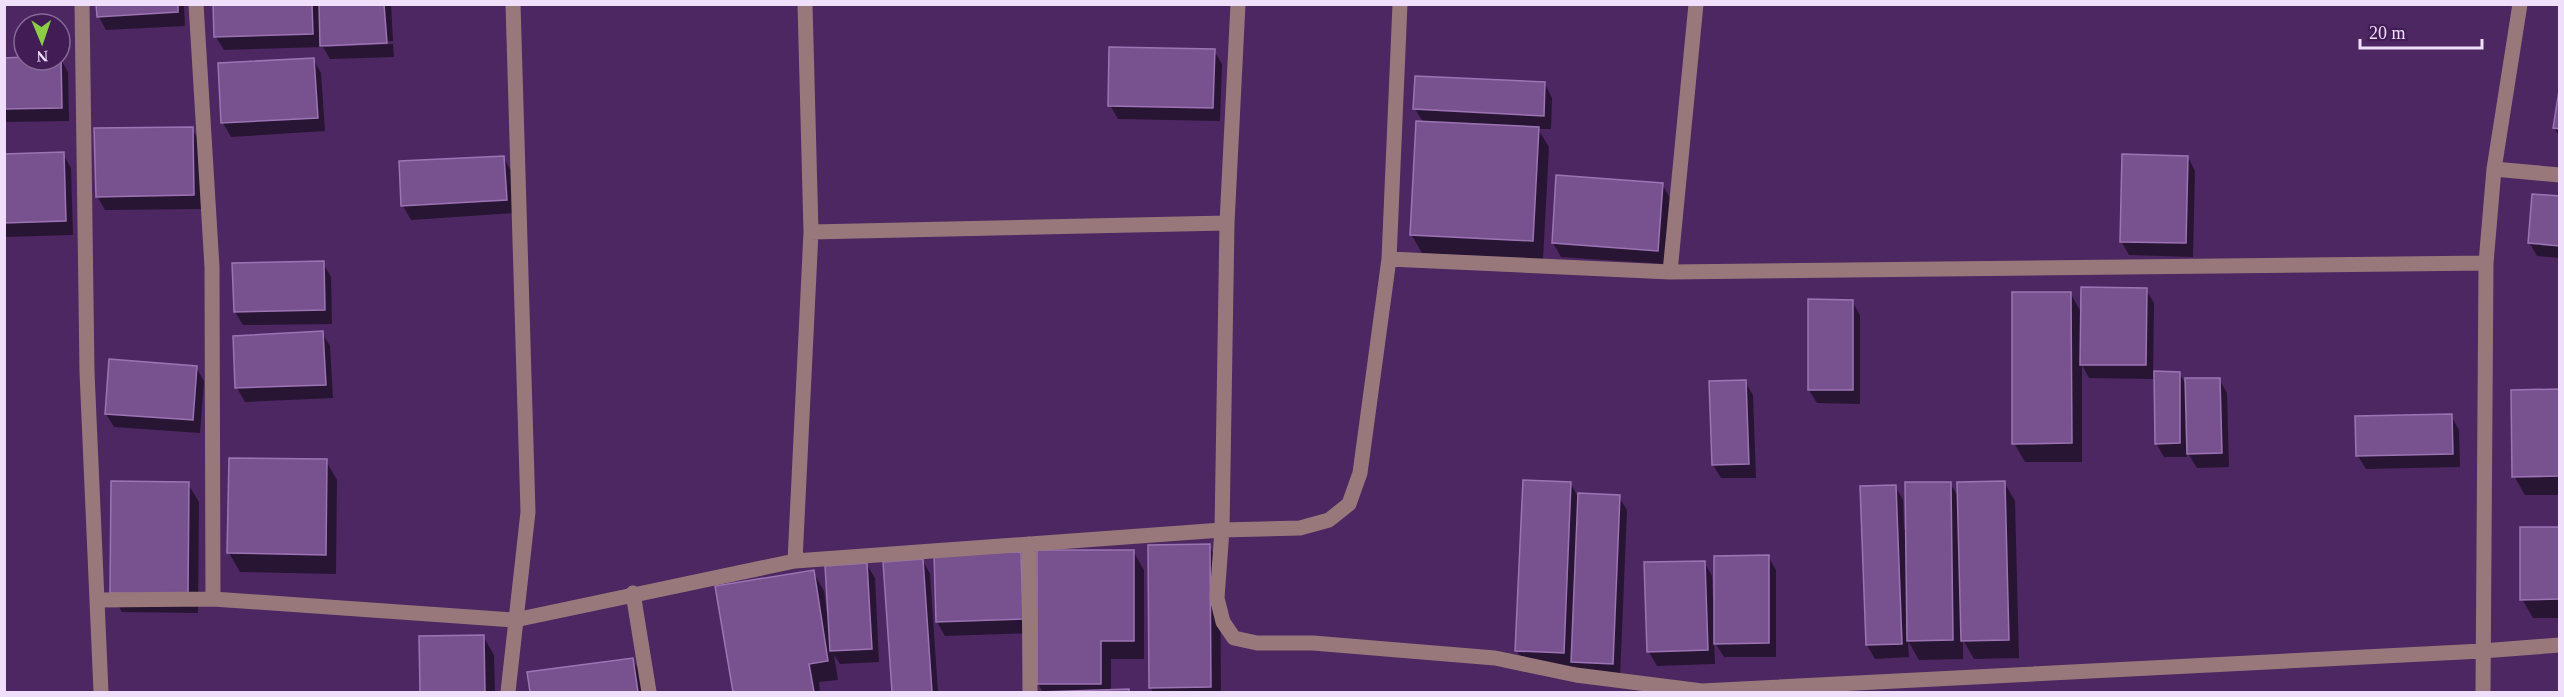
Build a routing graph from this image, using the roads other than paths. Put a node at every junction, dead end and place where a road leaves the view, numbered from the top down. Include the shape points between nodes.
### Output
1 (82, 4) edge
2 (196, 4) edge
3 (513, 4) edge
4 (805, 4) edge
5 (1238, 4) edge
6 (1400, 4) edge
7 (1696, 4) edge
8 (2520, 4) edge
9 (2494, 170) junction
10 (2559, 175) edge
11 (1227, 223) junction
12 (811, 232) junction
13 (1389, 259) junction
14 (2486, 263) junction
15 (1670, 272) junction
16 (1222, 530) junction
17 (1029, 544) junction
18 (795, 561) junction
19 (633, 593) junction
20 (213, 599) junction
21 (98, 600) junction
22 (515, 620) junction
23 (2559, 645) edge
24 (2482, 651) junction
25 (101, 693) edge
26 (508, 693) edge
27 (649, 693) edge
28 (1030, 693) edge
29 (2483, 693) edge

1 - 21 street via 87,372
2 - 20 street via 213,267
3 - 22 street via 528,512
4 - 12 street
5 - 11 street
6 - 13 street
7 - 15 street
8 - 9 street
9 - 10 street
9 - 14 street
11 - 12 street
11 - 16 street
12 - 18 street
13 - 15 street
13 - 16 street via 1360,473 1349,504 1329,520 1300,528
14 - 15 street
14 - 24 street
16 - 17 street
16 - 24 street via 1217,598 1223,622 1234,638 1257,643 1313,643 1495,658 1576,675 1702,691
17 - 18 street
17 - 28 street
18 - 19 street
19 - 22 street
19 - 27 street
20 - 21 street
20 - 22 street
21 - 25 street
22 - 26 street
23 - 24 street
24 - 29 street

